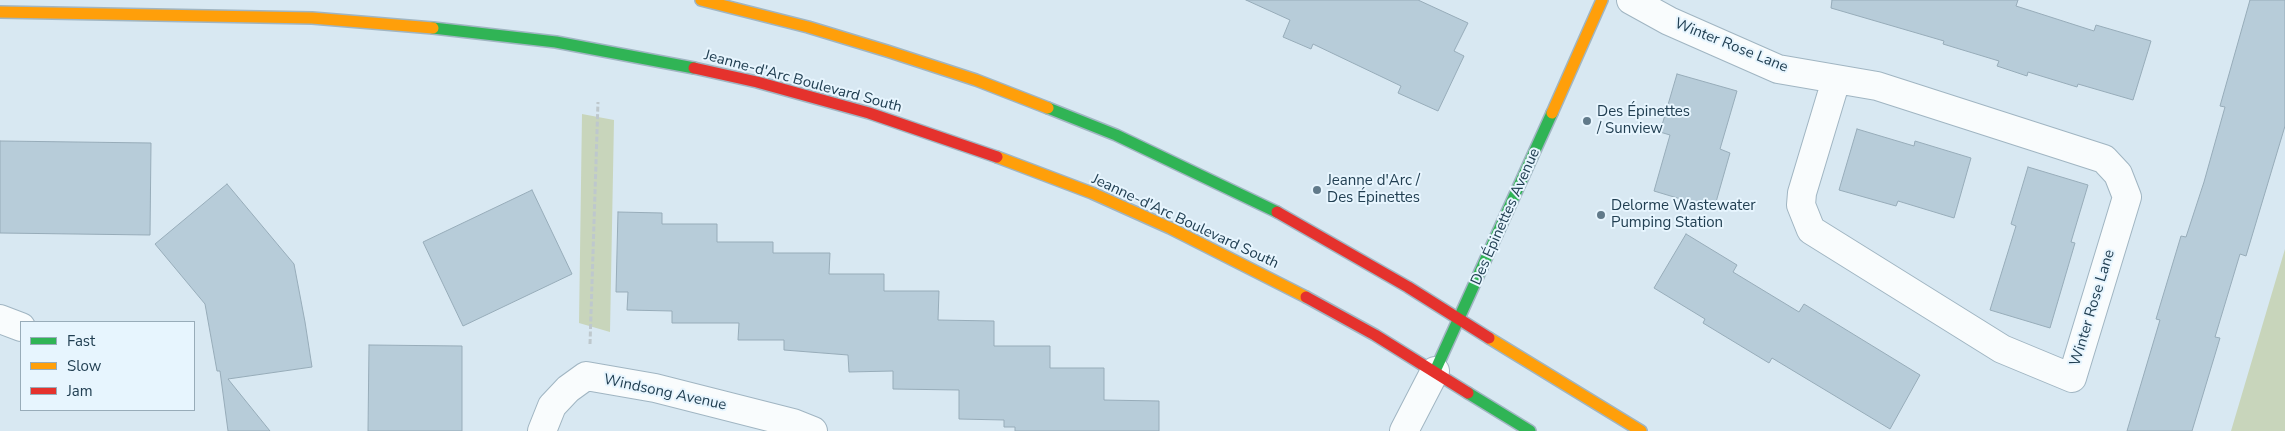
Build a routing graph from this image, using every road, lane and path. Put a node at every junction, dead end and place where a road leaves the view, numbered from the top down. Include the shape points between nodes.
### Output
1 (701, 0) edge
2 (1602, 0) edge
3 (1631, 0) edge
4 (0, 12) edge
5 (1836, 80) junction
6 (598, 102) dead end
7 (0, 319) edge
8 (1460, 319) junction
9 (20, 327) edge
10 (1435, 371) junction
11 (586, 376) junction
12 (542, 431) edge
13 (813, 431) edge
14 (1404, 431) edge
15 (1530, 431) edge
16 (1642, 431) edge

1 - 8 main road via 808,27 914,60 1116,134 1271,209
2 - 8 main road, Des Épinettes Avenue
3 - 5 street, Winter Rose Lane via 1669,21 1778,69
4 - 10 main road, Jeanne-d'Arc Boulevard South via 312,18 449,29 556,42 757,82 964,144 1092,193 1300,293
5 - 5 street, Winter Rose Lane via 1802,193 1801,206 1810,230 2002,349 2072,378 2126,197 2118,174 2104,159 1877,86
6 - 11 path via 591,338
7 - 9 street
8 - 10 main road, Des Épinettes Avenue
8 - 16 main road
10 - 14 street, Des Épinettes Avenue
10 - 15 main road, Jeanne-d'Arc Boulevard South
11 - 12 street, Windsong Avenue via 552,406
11 - 13 street, Windsong Avenue via 655,388

